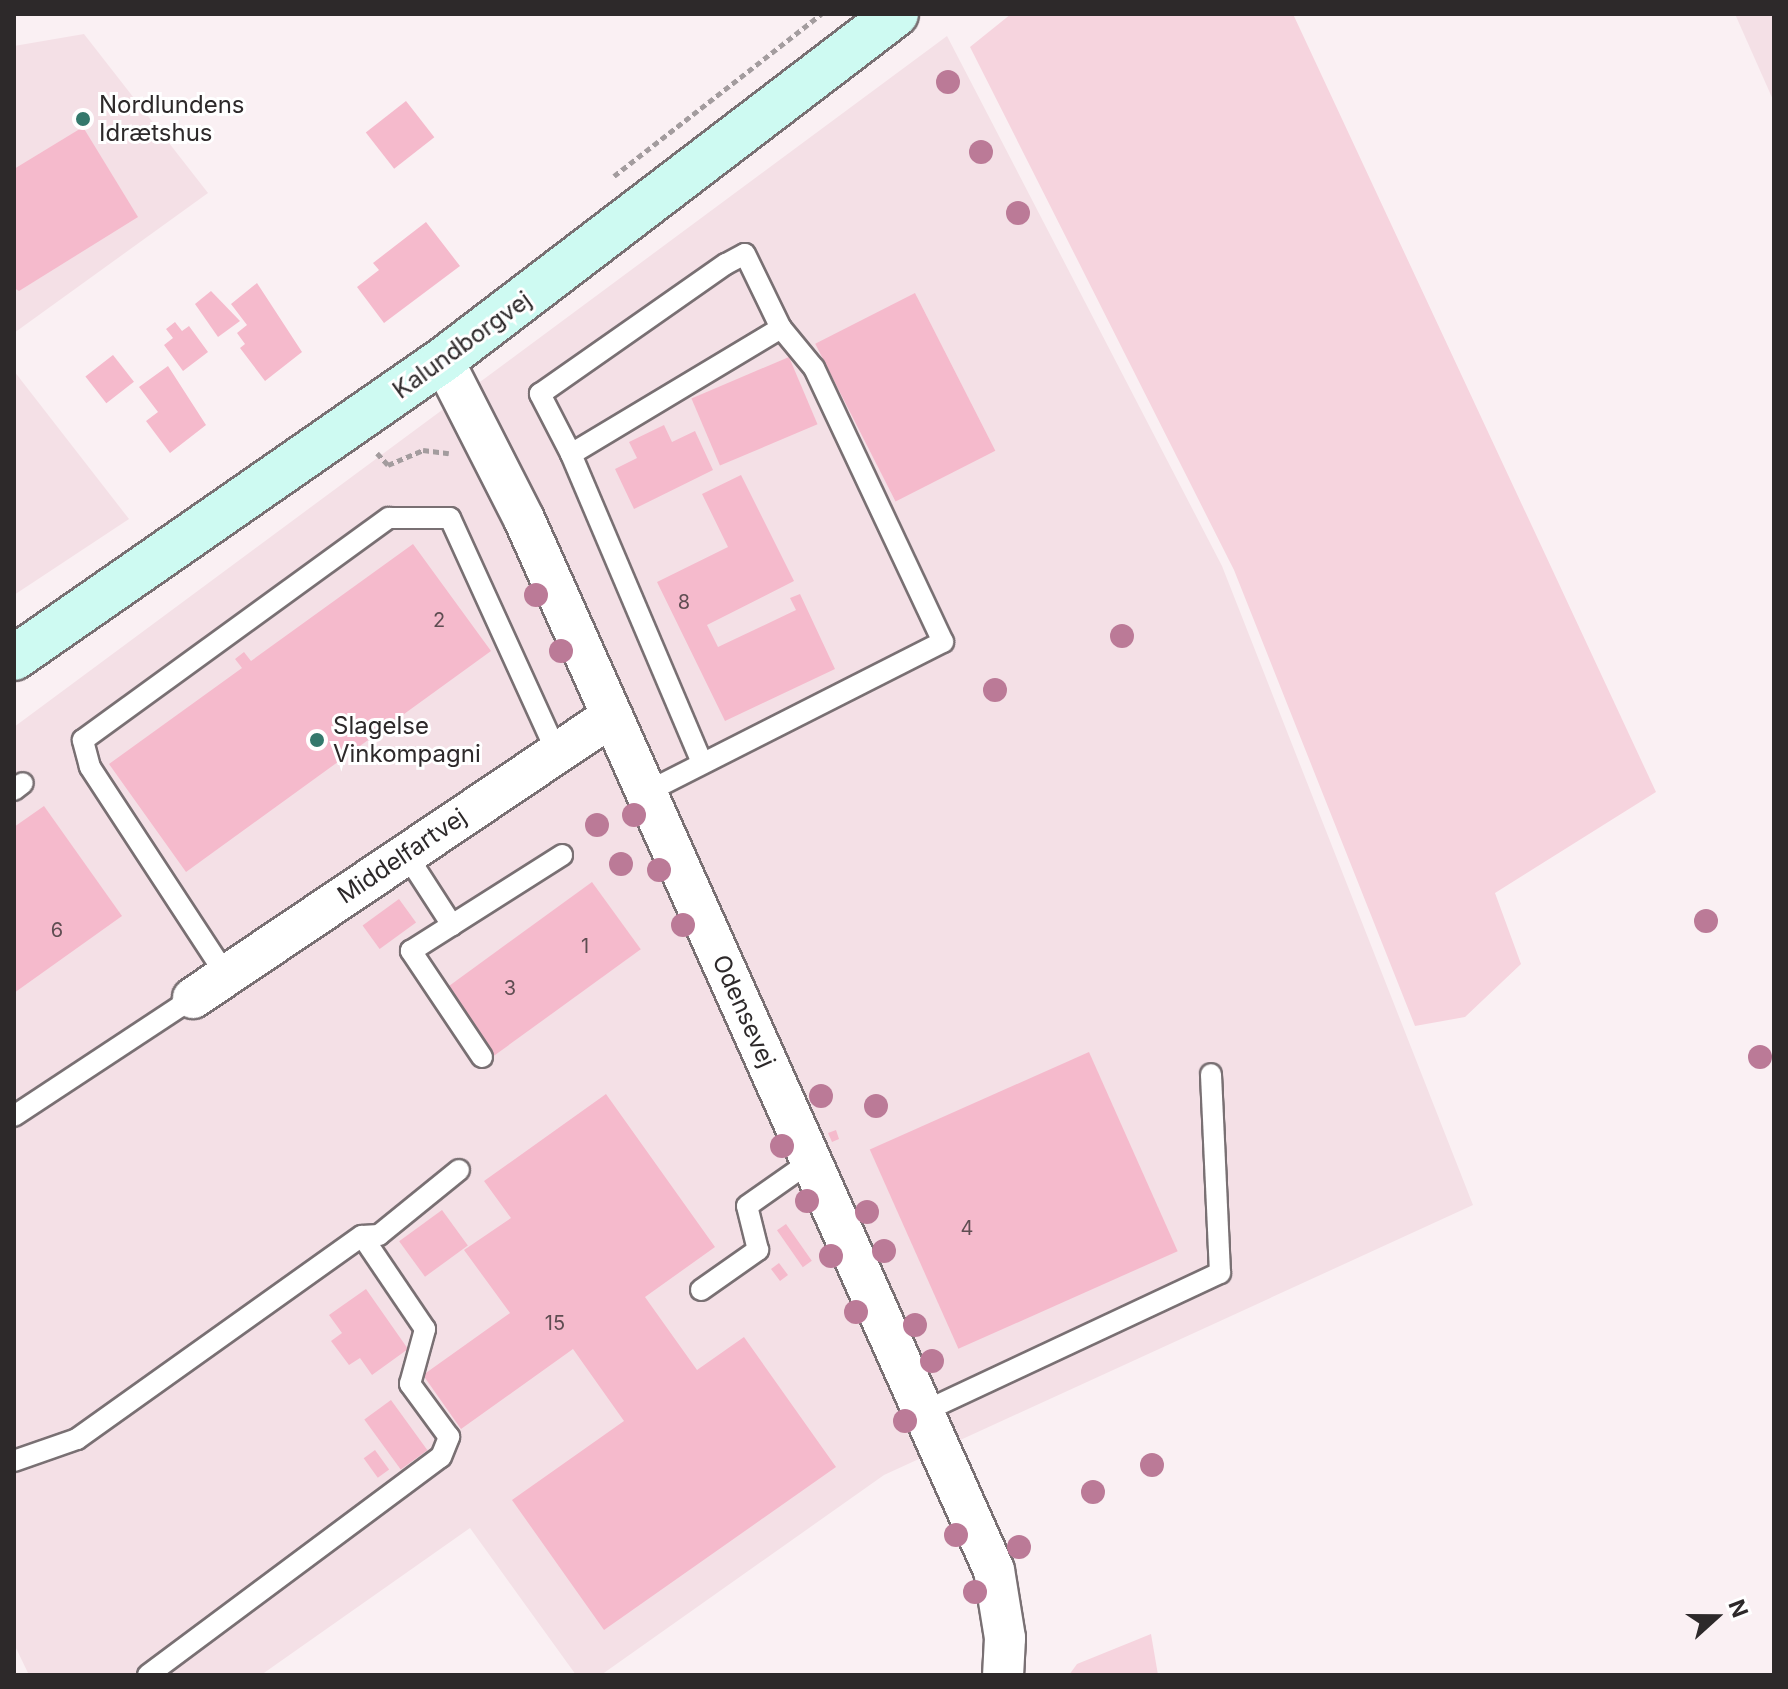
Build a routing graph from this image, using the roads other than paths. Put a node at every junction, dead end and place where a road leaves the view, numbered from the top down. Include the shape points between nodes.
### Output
1 (896, 14) edge
2 (781, 328) junction
3 (443, 360) junction
4 (571, 454) junction
5 (14, 658) edge
6 (612, 716) junction
7 (557, 753) junction
8 (701, 760) junction
9 (647, 792) junction
10 (406, 854) junction
11 (562, 855) dead end
12 (452, 925) junction
13 (226, 975) junction
14 (193, 998) joint
15 (482, 1057) dead end
16 (1211, 1074) dead end
17 (14, 1116) edge
18 (811, 1161) junction
19 (459, 1170) dead end
20 (362, 1236) junction
21 (701, 1290) dead end
22 (923, 1412) junction
23 (14, 1461) edge
24 (148, 1675) edge
25 (1003, 1675) edge

1 - 3 street, Kalundborgvej
2 - 4 lane
2 - 4 lane via 745,254 726,264 540,394
2 - 8 lane via 814,368 943,642
3 - 5 street, Kalundborgvej
3 - 6 street, Odensevej via 524,519
4 - 8 lane
6 - 7 street, Middelfartvej
6 - 9 street, Odensevej
7 - 10 street, Middelfartvej
7 - 13 lane via 450,518 389,518 83,740 90,767
8 - 9 lane
9 - 18 street, Odensevej
10 - 12 lane
10 - 13 street, Middelfartvej
11 - 12 lane
12 - 15 lane via 411,951
13 - 14 street, Middelfartvej
14 - 17 lane
16 - 22 lane via 1220,1273
18 - 21 lane via 747,1206 758,1250
18 - 22 street, Odensevej
19 - 20 lane via 379,1235
20 - 23 lane via 77,1439
20 - 24 lane via 425,1329 410,1384 449,1437 441,1457
22 - 25 street, Odensevej via 994,1570 1005,1638

